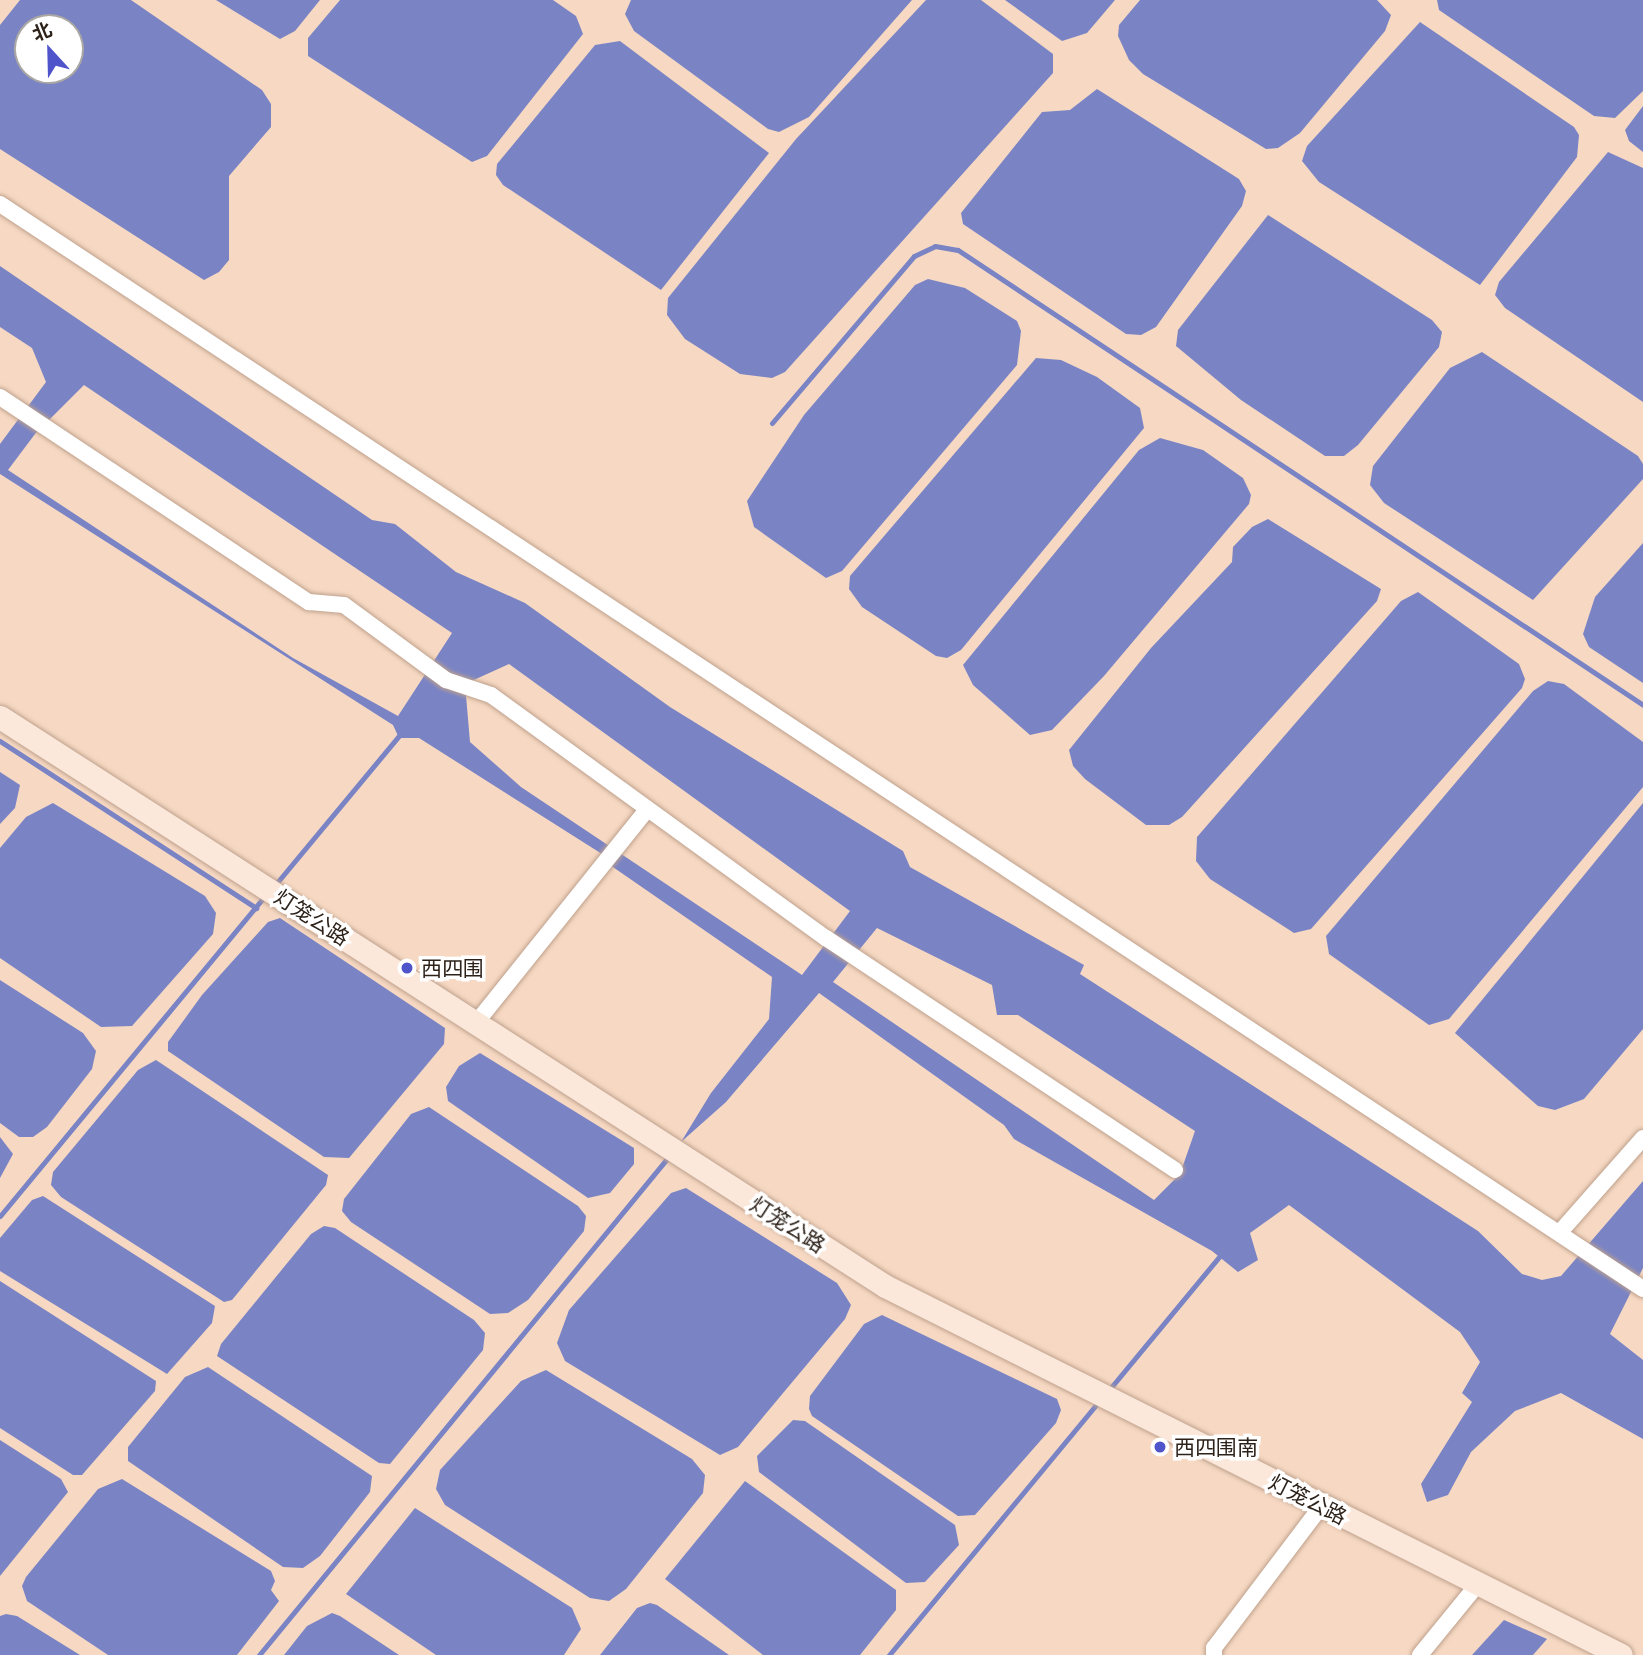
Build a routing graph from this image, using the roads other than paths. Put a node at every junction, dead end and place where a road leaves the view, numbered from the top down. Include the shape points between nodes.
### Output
1 (0, 204) edge
2 (0, 397) edge
3 (0, 716) edge
4 (646, 811) dead end
5 (476, 1023) junction
6 (1643, 1138) edge
7 (1175, 1170) dead end
8 (1561, 1231) junction
9 (1643, 1289) edge
10 (1322, 1506) junction
11 (1478, 1584) junction
12 (1214, 1655) edge
13 (1420, 1655) edge
14 (1621, 1655) edge

1 - 8 street
2 - 7 street via 309,602 344,605 446,680 491,695 826,938
3 - 5 street, 灯笼公路
4 - 5 street
5 - 10 street, 灯笼公路 via 885,1286
6 - 8 street
8 - 9 street
10 - 11 street, 灯笼公路
10 - 12 street via 1214,1648
11 - 13 street
11 - 14 street, 灯笼公路

